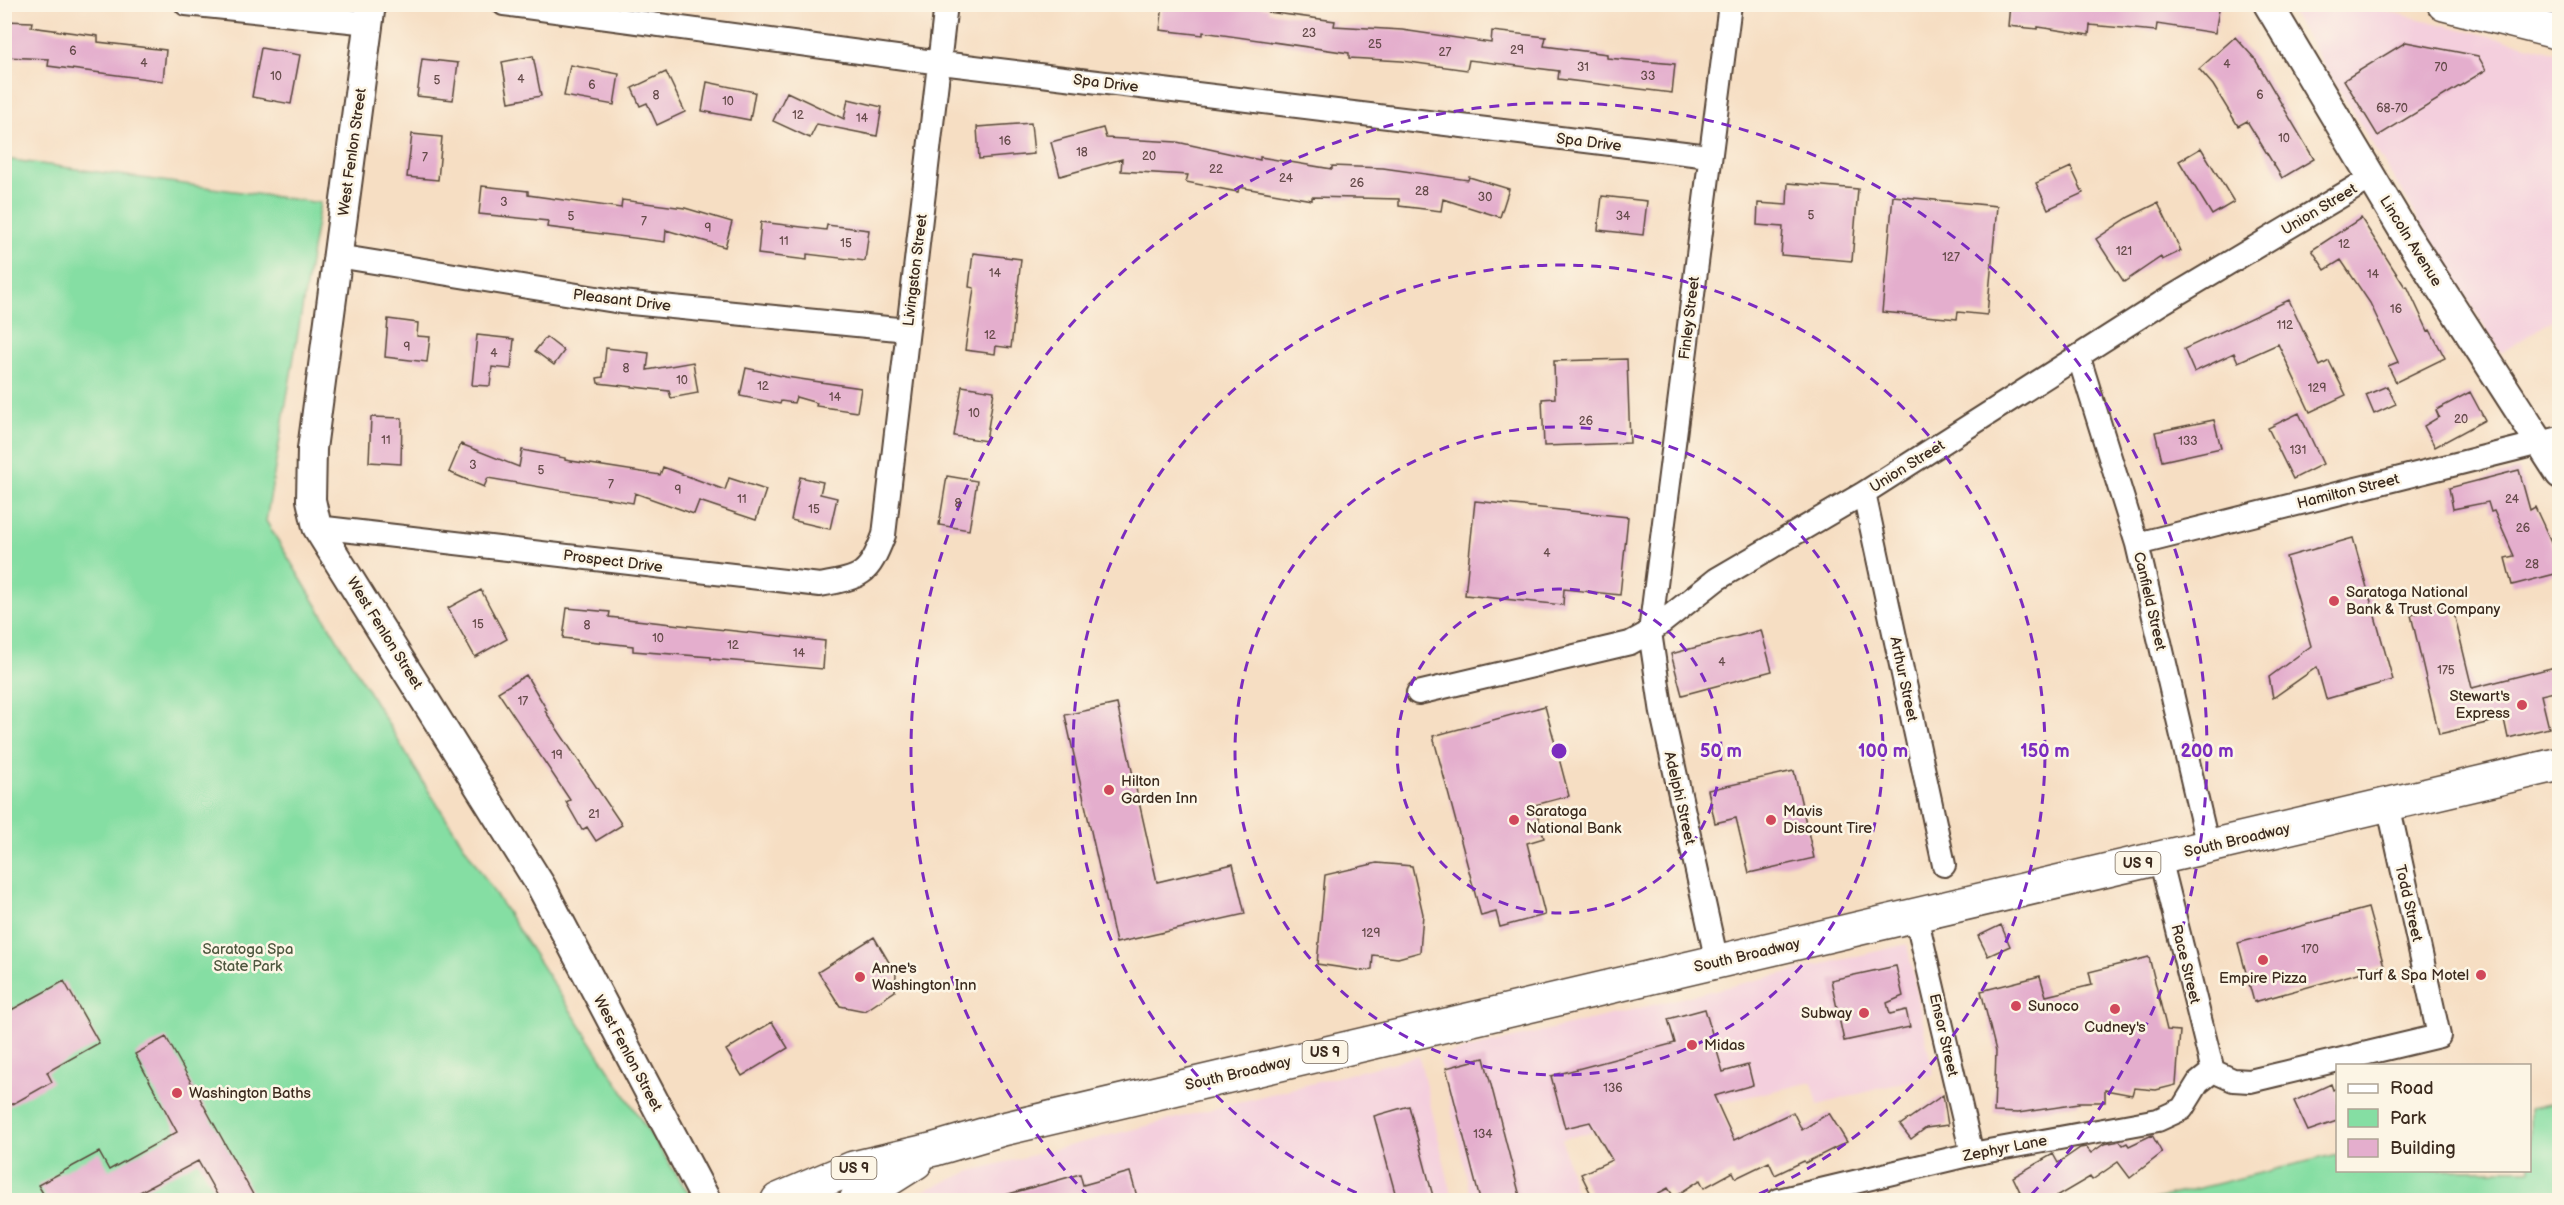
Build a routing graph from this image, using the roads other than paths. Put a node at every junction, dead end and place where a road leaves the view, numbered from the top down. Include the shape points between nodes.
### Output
1 (186, 4) edge
2 (504, 4) edge
3 (946, 4) edge
4 (1730, 4) edge
5 (2268, 4) edge
6 (2444, 4) edge
7 (370, 14) edge
8 (2559, 33) edge
9 (942, 63) junction
10 (1710, 156) junction
11 (2371, 178) junction
12 (337, 256) junction
13 (908, 330) junction
14 (2079, 358) junction
15 (2550, 441) edge
16 (2559, 474) edge
17 (1864, 493) junction
18 (317, 527) junction
19 (884, 535) joint
20 (2137, 544) junction
21 (1650, 632) junction
22 (1418, 693) dead end
23 (2559, 764) edge
24 (2388, 804) junction
25 (2208, 847) junction
26 (2160, 858) junction
27 (1944, 865) dead end
28 (1916, 916) junction
29 (1717, 962) junction
30 (2213, 1071) junction
31 (935, 1149) junction
32 (1971, 1154) junction
33 (706, 1200) edge
34 (778, 1200) edge
35 (856, 1200) edge
36 (1779, 1200) edge

1 - 7 street
2 - 9 street, Spa Drive
3 - 9 street, Livingston Street
4 - 10 street, Finley Street
5 - 11 street, Lincoln Avenue
6 - 8 main road
7 - 12 street, West Fenlon Street
9 - 10 street, Spa Drive
9 - 13 street, Livingston Street
10 - 21 street, Finley Street
11 - 14 street, Union Street via 2160,304
11 - 15 street, Lincoln Avenue
12 - 13 street, Pleasant Drive via 621,302
12 - 18 street, West Fenlon Street via 312,449 311,500
13 - 19 street, Livingston Street
14 - 17 street, Union Street
14 - 20 street, Canfield Street
15 - 16 street, Lincoln Avenue
15 - 20 street, Hamilton Street
17 - 21 street, Union Street via 1717,579
17 - 27 street, Arthur Street
18 - 19 street, Prospect Drive via 820,585 849,580 865,571
18 - 33 street, West Fenlon Street via 540,886
20 - 25 street, Canfield Street
21 - 22 street, Union Street via 1630,642
21 - 29 street, Adelphi Street via 1662,713
23 - 24 main road, South Broadway / US 9
24 - 25 main road, South Broadway / US 9
24 - 30 street, Todd Street via 2439,1036 2250,1081 2234,1080
25 - 26 main road, South Broadway / US 9
26 - 28 main road, South Broadway / US 9
26 - 30 street, Race Street
28 - 29 main road, South Broadway / US 9
28 - 32 street, Ensor Street
29 - 31 main road, South Broadway / US 9 via 1118,1101
30 - 32 street, Zephyr Lane via 2198,1083 2182,1109 2158,1120
31 - 34 main road, South Broadway / US 9 via 853,1168
31 - 35 main road, South Broadway / US 9
32 - 36 street, Zephyr Lane

